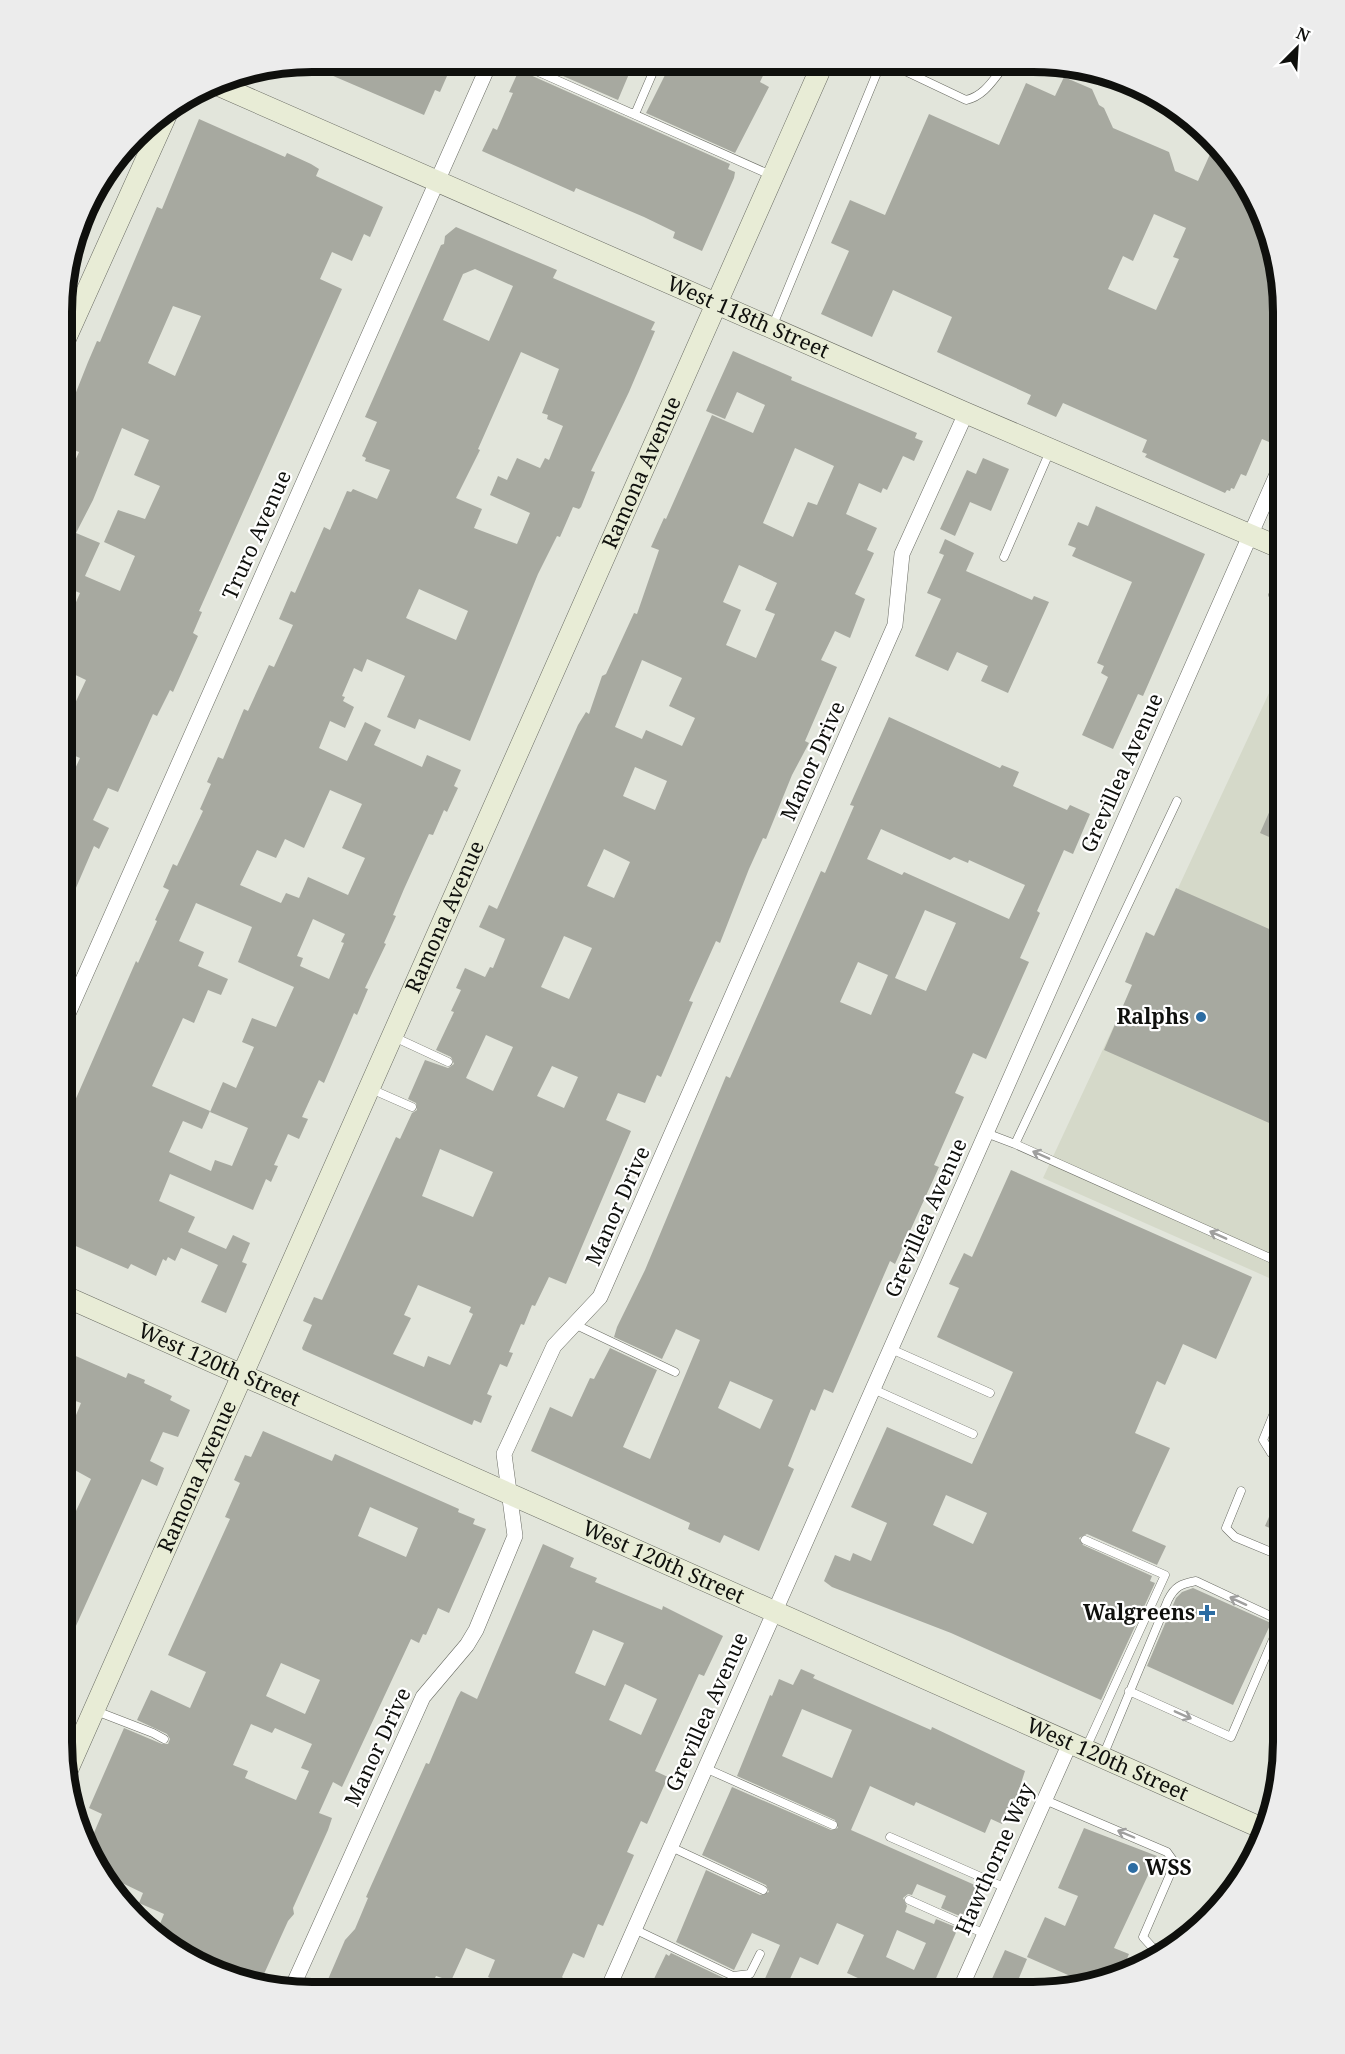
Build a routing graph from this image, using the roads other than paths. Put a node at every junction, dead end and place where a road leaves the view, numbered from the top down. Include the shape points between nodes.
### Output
1 (486, 72) edge
2 (539, 72) edge
3 (653, 72) edge
4 (819, 72) edge
5 (877, 72) edge
6 (907, 72) edge
7 (999, 72) edge
8 (225, 88) edge
9 (635, 114) junction
10 (161, 126) edge
11 (773, 176) junction
12 (437, 181) junction
13 (717, 302) junction
14 (72, 322) edge
15 (772, 327) junction
16 (966, 413) junction
17 (1051, 450) junction
18 (1273, 484) edge
19 (1251, 534) junction
20 (1273, 544) edge
21 (1004, 557) dead end
22 (1178, 801) dead end
23 (72, 1005) edge
24 (392, 1036) junction
25 (448, 1062) dead end
26 (369, 1089) junction
27 (412, 1107) dead end
28 (986, 1133) junction
29 (1015, 1144) junction
30 (1273, 1257) edge
31 (72, 1299) edge
32 (574, 1324) junction
33 (891, 1349) junction
34 (675, 1372) dead end
35 (243, 1375) junction
36 (873, 1389) junction
37 (990, 1394) dead end
38 (1273, 1415) edge
39 (973, 1434) dead end
40 (1273, 1454) edge
41 (1241, 1491) dead end
42 (508, 1494) junction
43 (1085, 1540) dead end
44 (1273, 1553) edge
45 (774, 1612) junction
46 (1273, 1617) edge
47 (1273, 1647) edge
48 (1129, 1691) junction
49 (94, 1710) junction
50 (164, 1739) dead end
51 (1086, 1750) junction
52 (73, 1758) edge
53 (705, 1768) junction
54 (1045, 1800) junction
55 (833, 1825) dead end
56 (1258, 1826) edge
57 (890, 1837) dead end
58 (671, 1847) junction
59 (1006, 1888) junction
60 (763, 1890) dead end
61 (909, 1900) dead end
62 (634, 1929) junction
63 (985, 1934) junction
64 (1156, 1948) edge
65 (760, 1954) dead end
66 (295, 1981) edge
67 (611, 1982) edge
68 (963, 1982) edge

1 - 12 street, Truro Avenue
2 - 9 lane
3 - 9 lane
4 - 11 street, Ramona Avenue
5 - 15 lane
6 - 7 lane via 966,100 976,98
8 - 12 street, West 118th Street
9 - 11 lane
10 - 14 street
11 - 13 street, Ramona Avenue
12 - 13 street, West 118th Street
12 - 23 street, Truro Avenue
13 - 15 street, West 118th Street
13 - 24 street, Ramona Avenue
15 - 16 street, West 118th Street
16 - 17 street, West 118th Street
16 - 32 street, Manor Drive via 902,554 895,626 600,1297
17 - 19 street, West 118th Street
17 - 21 lane
18 - 19 street, Grevillea Avenue
19 - 20 street, West 118th Street
19 - 28 street, Grevillea Avenue
22 - 29 lane
24 - 25 lane
24 - 26 street, Ramona Avenue
26 - 27 lane
26 - 35 street, Ramona Avenue
28 - 29 lane
28 - 33 street, Grevillea Avenue
30 -> 29 lane
31 - 35 street, West 120th Street
32 - 34 lane
32 - 42 street, Manor Drive via 554,1346 504,1454
33 - 36 street, Grevillea Avenue
33 - 37 lane
35 - 42 street, West 120th Street
35 - 49 street, Ramona Avenue
36 - 39 lane
36 - 45 street, Grevillea Avenue
38 - 40 lane via 1263,1440
41 - 44 lane via 1227,1528 1235,1537
42 - 45 street, West 120th Street
42 - 66 street, Manor Drive via 515,1536 476,1630 423,1697
43 - 51 lane via 1165,1575
45 - 51 street, West 120th Street
45 - 53 street, Grevillea Avenue
46 -> 48 lane via 1196,1581 1180,1584 1168,1600
48 -> 47 lane via 1231,1737
48 - 51 lane
49 - 50 lane
49 - 52 street, Ramona Avenue
51 - 54 street, Hawthorne Way
51 - 56 street, West 120th Street
53 - 55 lane
53 - 58 street, Grevillea Avenue
54 - 59 street, Hawthorne Way
64 -> 54 lane via 1143,1937 1175,1863 1167,1852
57 - 59 lane
58 - 60 lane
58 - 62 street, Grevillea Avenue
59 - 63 street, Hawthorne Way
61 - 63 lane
62 - 65 lane via 733,1976 750,1974
62 - 67 street, Grevillea Avenue
63 - 68 street, Hawthorne Way

